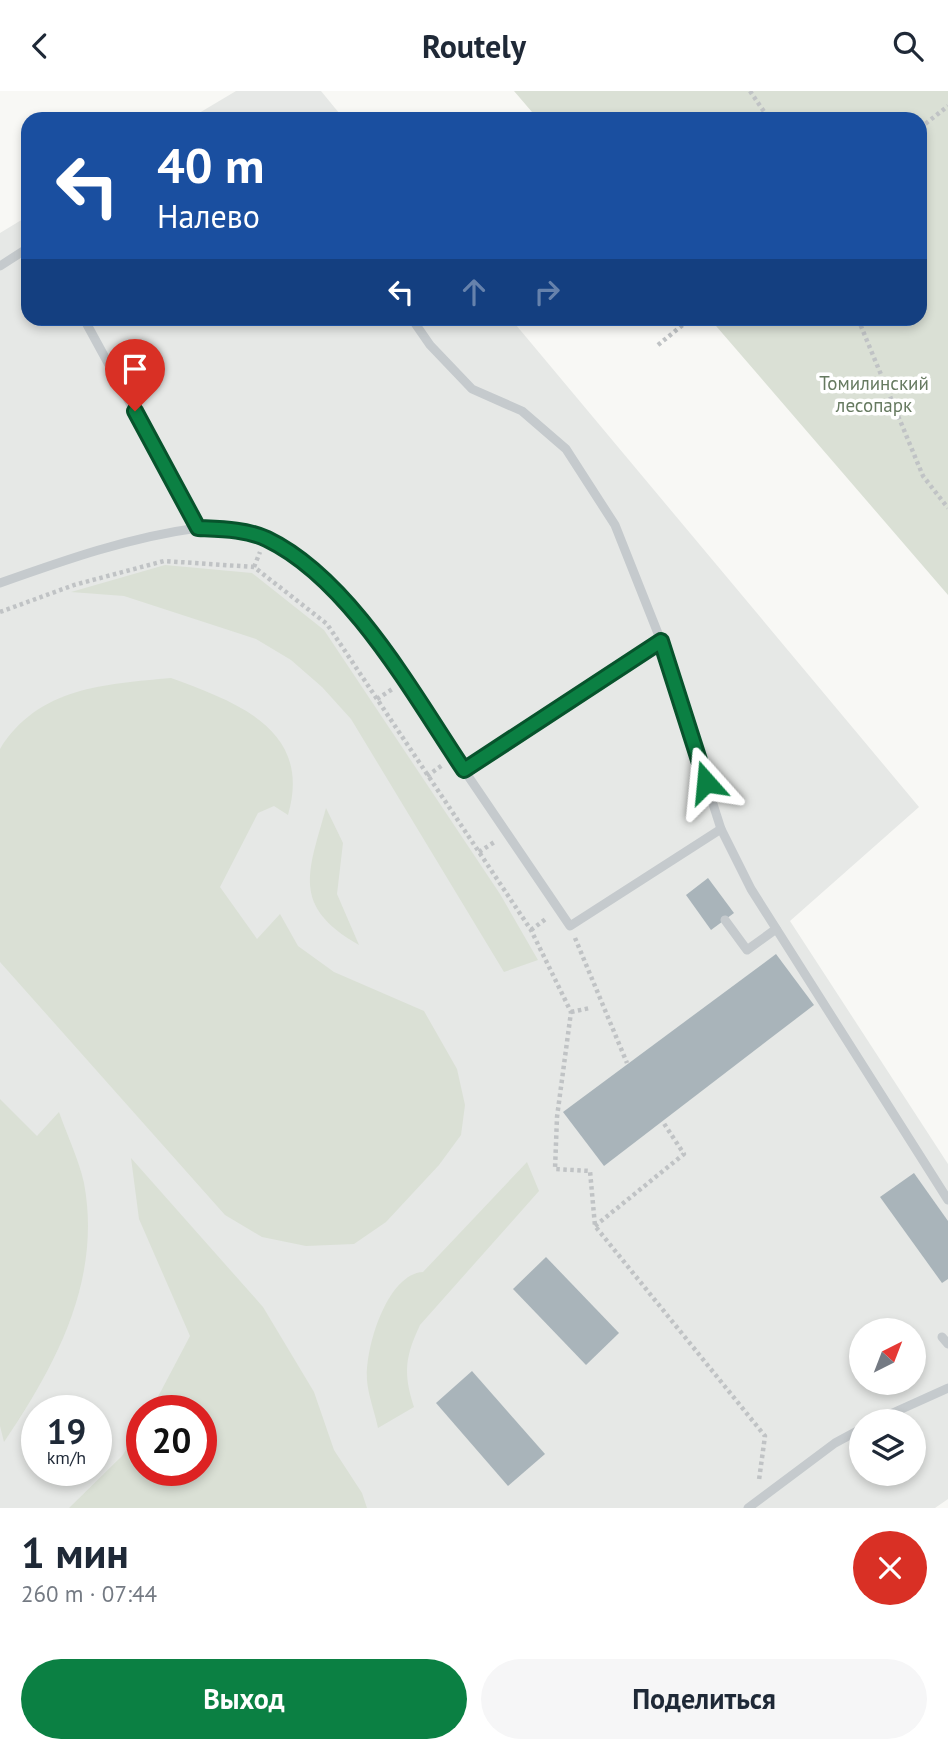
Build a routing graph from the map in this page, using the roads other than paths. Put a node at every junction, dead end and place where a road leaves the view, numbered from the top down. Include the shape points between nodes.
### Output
1 (21, 253) edge
2 (0, 266) edge
3 (88, 326) edge
4 (417, 326) edge
5 (198, 528) junction
6 (0, 583) edge
7 (661, 641) junction
8 (464, 770) junction
9 (721, 829) junction
10 (725, 920) dead end
11 (776, 929) junction
12 (948, 1200) edge
13 (948, 1388) edge
14 (902, 1409) edge
15 (849, 1435) edge
16 (748, 1508) edge

1 - 2 lane
3 - 5 lane
4 - 7 lane via 472,389 522,411 566,449 615,525
5 - 6 lane via 159,533
5 - 8 lane via 264,537 302,559 348,601
7 - 8 lane
7 - 9 lane
8 - 9 lane via 570,926
9 - 11 lane
10 - 11 lane via 747,950
11 - 12 lane
13 - 14 lane
15 - 16 lane

